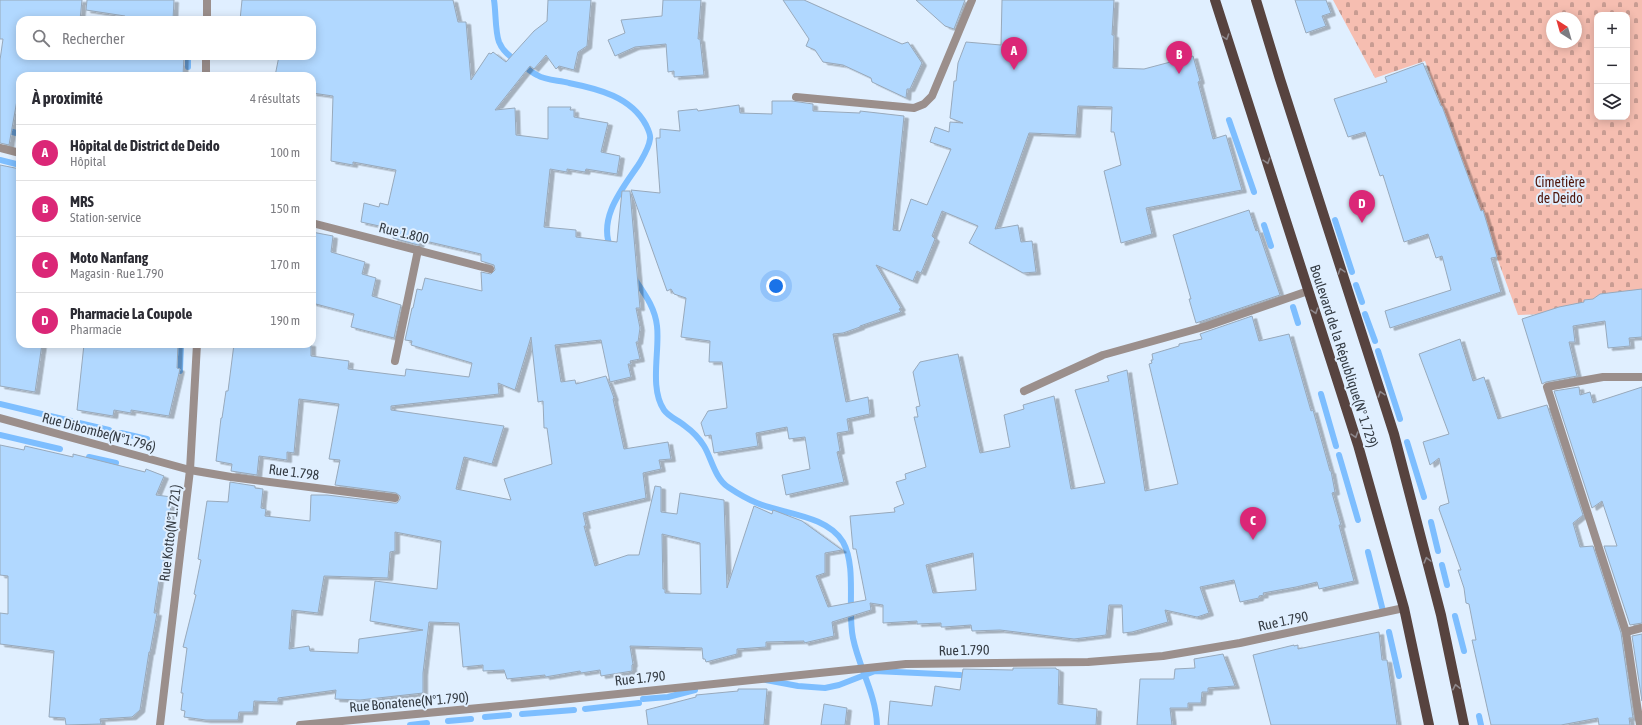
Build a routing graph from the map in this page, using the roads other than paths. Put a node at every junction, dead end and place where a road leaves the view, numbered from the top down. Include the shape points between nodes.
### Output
1 (207, 0) edge
2 (972, 0) edge
3 (1215, 0) edge
4 (1256, 0) edge
5 (207, 16) edge
6 (206, 60) edge
7 (206, 72) edge
8 (796, 97) dead end
9 (0, 148) edge
10 (16, 152) edge
11 (316, 224) edge
12 (418, 250) junction
13 (490, 269) dead end
14 (1308, 291) junction
15 (197, 348) edge
16 (395, 361) dead end
17 (1642, 377) edge
18 (1024, 391) dead end
19 (0, 418) edge
20 (190, 470) junction
21 (395, 498) dead end
22 (1404, 608) junction
23 (1642, 628) edge
24 (1626, 632) junction
25 (522, 704) joint
26 (160, 725) edge
27 (300, 725) edge
28 (1429, 725) edge
29 (1464, 725) edge
30 (1640, 725) edge

1 - 5 street
2 - 8 street via 932,96 924,104 914,108
3 -> 14 main road, Boulevard de la République(N° 1.729)
29 -> 4 main road, Boulevard de la République(N° 1.729) via 1441,615 1394,434
6 - 7 street
9 - 10 street
11 - 12 street, Rue 1.800
12 - 13 street, Rue 1.800
12 - 16 street
14 - 18 street via 1207,326 1103,355
14 -> 22 main road, Boulevard de la République(N° 1.729) via 1358,445
15 - 20 street, Rue Kotto(N°1.721)
17 - 24 street via 1602,377 1547,387
19 - 20 street, Rue Dibombe(N°1.796)
20 - 21 street, Rue 1.798
20 - 26 street, Rue Kotto(N°1.721)
22 - 25 street, Rue 1.790 via 1240,643 1163,656 1088,662 906,664
22 - 28 main road, Boulevard de la République(N° 1.729)
23 - 24 street
24 - 30 street
25 - 27 street, Rue Bonatene(N°1.790)

